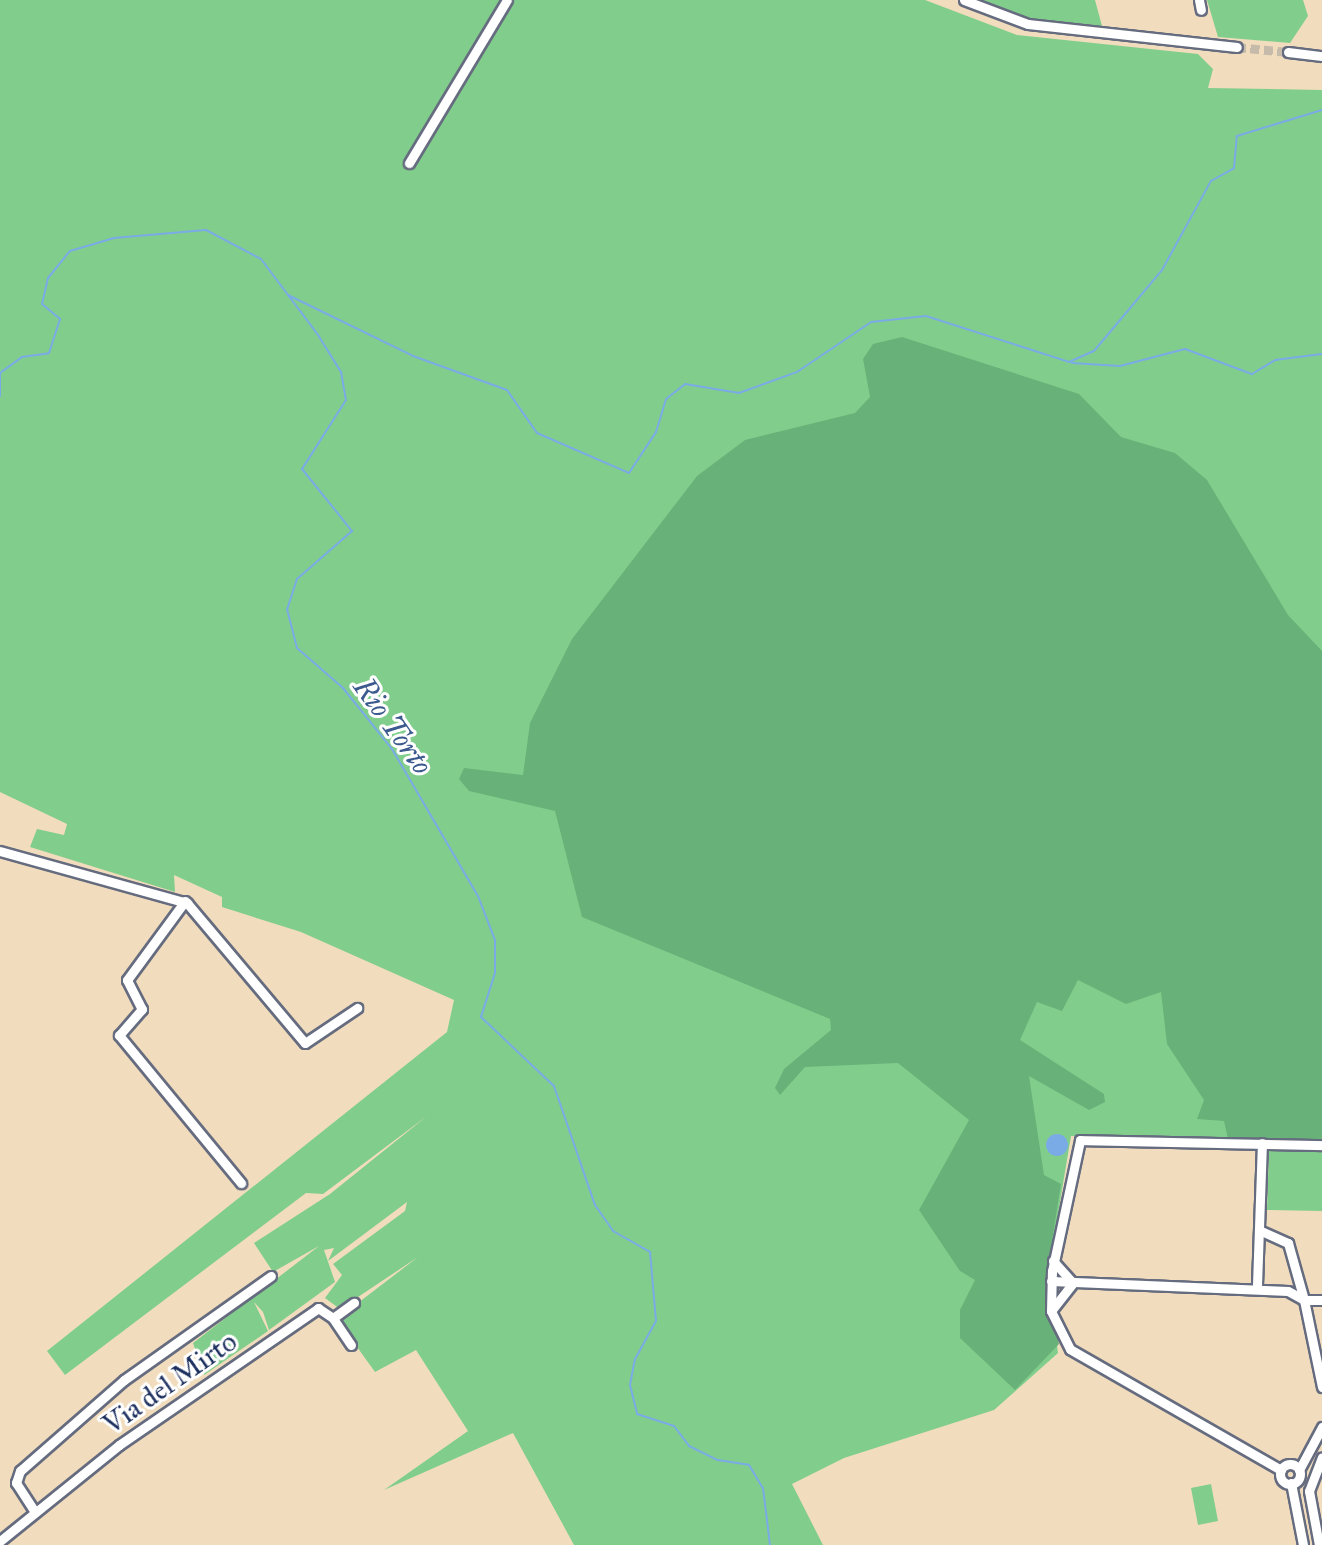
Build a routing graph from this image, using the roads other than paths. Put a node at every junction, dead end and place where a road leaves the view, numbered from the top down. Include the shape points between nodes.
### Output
1 (507, 0) edge
2 (964, 0) edge
3 (1237, 47) tunnel mouth
4 (1288, 52) tunnel mouth
5 (1322, 56) edge
6 (409, 163) dead end
7 (0, 851) edge
8 (185, 901) junction
9 (357, 1008) dead end
10 (1262, 1143) junction
11 (1322, 1145) edge
12 (241, 1183) dead end
13 (1259, 1230) junction
14 (1053, 1261) junction
15 (271, 1276) dead end
16 (1051, 1281) junction
17 (1073, 1283) junction
18 (1257, 1285) junction
19 (1304, 1300) junction
20 (1322, 1300) edge
21 (354, 1303) dead end
22 (1051, 1311) junction
23 (333, 1318) junction
24 (351, 1345) dead end
25 (1322, 1387) edge
26 (1322, 1427) edge
27 (1322, 1457) edge
28 (1281, 1470) junction
29 (1299, 1470) junction
30 (1291, 1483) junction
31 (35, 1512) junction
32 (0, 1541) edge
33 (1303, 1545) edge
34 (1319, 1545) edge

1 - 6 street
2 - 3 street via 1028,24
4 - 5 street
7 - 8 street
8 - 9 street via 303,1042
8 - 12 street via 127,980 142,1009 119,1035
10 - 11 street
10 - 13 street
10 - 14 street via 1080,1140
13 - 18 street
13 - 19 street via 1290,1245
14 - 16 street
14 - 17 street
15 - 31 street, Via del Mirto via 124,1380 20,1471 16,1483
16 - 17 street
16 - 22 street
17 - 18 street
17 - 22 street
18 - 19 street
19 - 20 street
19 - 25 street
21 - 23 street
22 - 28 street via 1073,1351
23 - 24 street
23 - 31 street, Via del Mirto via 318,1308
26 - 29 street
27 - 34 street via 1309,1488
28 - 29 street via 1291,1464
28 - 30 street
29 - 30 street
30 - 33 street
31 - 32 street, Via del Mirto

